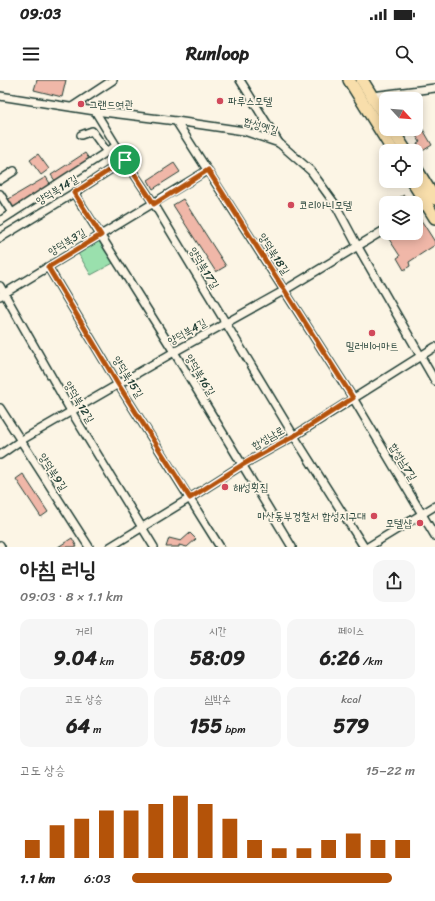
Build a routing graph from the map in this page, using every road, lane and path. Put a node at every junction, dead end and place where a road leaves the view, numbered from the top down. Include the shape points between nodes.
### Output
1 (112, 80) edge
2 (240, 80) edge
3 (349, 80) edge
4 (362, 80) edge
5 (435, 88) edge
6 (370, 92) junction
7 (0, 96) edge
8 (72, 107) junction
9 (379, 107) edge
10 (95, 111) junction
11 (176, 121) junction
12 (81, 135) dead end
13 (279, 143) junction
14 (389, 144) edge
15 (116, 146) junction
16 (107, 152) junction
17 (125, 160) junction
18 (208, 170) junction
19 (14, 171) dead end
20 (0, 180) edge
21 (423, 184) edge
22 (418, 188) edge
23 (74, 193) junction
24 (0, 194) edge
25 (430, 201) edge
26 (154, 204) junction
27 (12, 214) junction
28 (435, 218) edge
29 (0, 221) edge
30 (379, 234) edge
31 (101, 235) junction
32 (0, 238) edge
33 (358, 247) junction
34 (48, 267) junction
35 (0, 286) edge
36 (285, 290) junction
37 (2, 295) edge
38 (225, 324) junction
39 (435, 347) edge
40 (174, 352) junction
41 (421, 355) junction
42 (435, 381) edge
43 (118, 384) junction
44 (353, 398) junction
45 (0, 408) edge
46 (71, 411) junction
47 (294, 436) junction
48 (20, 441) junction
49 (0, 455) edge
50 (242, 465) junction
51 (190, 498) junction
52 (435, 506) edge
53 (422, 515) junction
54 (142, 527) junction
55 (435, 536) edge
56 (89, 547) edge
57 (110, 547) edge
58 (154, 547) edge
59 (220, 547) edge
60 (292, 547) edge
61 (364, 547) edge
62 (368, 547) edge

1 - 8 street
2 - 13 street
3 - 14 main road
4 - 6 main road
5 - 6 street
6 - 9 main road
7 - 8 street, 합성옛길
8 - 10 street, 합성옛길
10 - 11 street, 합성옛길
10 - 15 street, 양덕북17길
11 - 13 street, 합성옛길 via 244,131
11 - 18 street, 양덕북18길
12 - 16 street via 92,131
13 - 33 street, 합성옛길 via 311,171 335,204
15 - 16 street
15 - 17 street, 양덕북17길
16 - 27 street
17 - 23 street, 양덕북14길
17 - 26 street, 양덕북17길
18 - 26 street, 양덕북3길
18 - 36 street, 양덕북18길
19 - 20 street
21 - 25 main road
22 - 25 main road
23 - 31 street, 양덕북16길
23 - 32 street, 양덕북14길
24 - 27 street
25 - 28 main road
26 - 31 street, 양덕북3길
26 - 38 street, 양덕북17길
27 - 29 street
30 - 33 street, 양덕북4길
31 - 34 street, 양덕북3길
31 - 40 street, 양덕북16길
33 - 36 street, 양덕북4길
33 - 41 street, 합성옛길
34 - 37 street, 양덕북3길
34 - 43 street, 양덕북15길
35 - 37 street, 양덕북12길
36 - 38 street, 양덕북4길
36 - 44 street, 양덕북18길
37 - 46 street, 양덕북12길
38 - 40 street, 양덕북4길
38 - 47 street, 양덕북17길
39 - 41 street, 합성남로
40 - 43 street, 양덕북4길
40 - 50 street, 양덕북16길
41 - 42 street, 합성옛길
41 - 44 street, 합성남로
43 - 46 street, 양덕북4길
43 - 51 street, 양덕북15길
44 - 47 street, 합성남로
44 - 53 street, 합성남7길
45 - 48 street, 양덕북9길
46 - 48 street, 양덕북4길
46 - 54 street, 양덕북12길
47 - 50 street, 합성남로
47 - 61 street, 양덕북17길
48 - 49 street, 양덕북4길
48 - 56 street, 양덕북9길
50 - 51 street, 합성남로
50 - 60 street, 양덕북16길
51 - 54 street, 합성남로
51 - 59 street, 양덕북15길
52 - 53 street
53 - 55 street, 합성남7길
53 - 62 street
54 - 57 street, 합성남로
54 - 58 street, 양덕북12길

